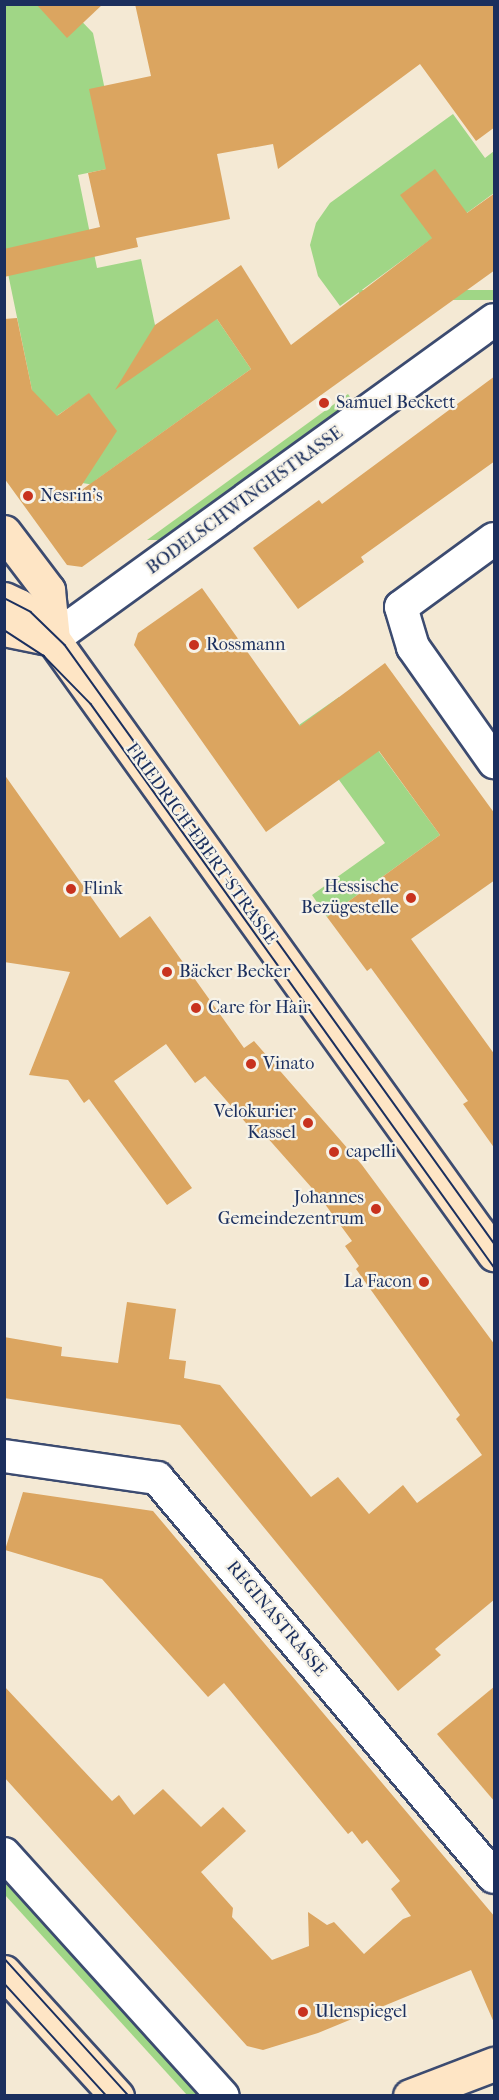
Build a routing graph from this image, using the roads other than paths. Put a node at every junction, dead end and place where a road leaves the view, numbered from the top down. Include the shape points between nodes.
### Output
1 (495, 320) edge
2 (4, 532) edge
3 (495, 539) edge
4 (4, 598) edge
5 (4, 629) edge
6 (53, 639) junction
7 (495, 762) edge
8 (495, 1254) edge
9 (4, 1456) edge
10 (4, 1854) edge
11 (495, 1877) edge
12 (4, 1972) edge
13 (495, 2064) edge
14 (117, 2096) edge
15 (223, 2096) edge
16 (410, 2096) edge

1 - 6 street, BODELSCHWINGHSTRASSE
2 - 6 main road via 48,590
3 - 7 street via 401,607 413,647
4 - 6 main road, FRIEDRICH-EBERT-STRASSE via 19,606
5 - 6 main road
6 - 8 main road, FRIEDRICH-EBERT-STRASSE
9 - 11 street, REGINASTRASSE via 157,1478
10 - 15 street
12 - 14 main road
13 - 16 main road

